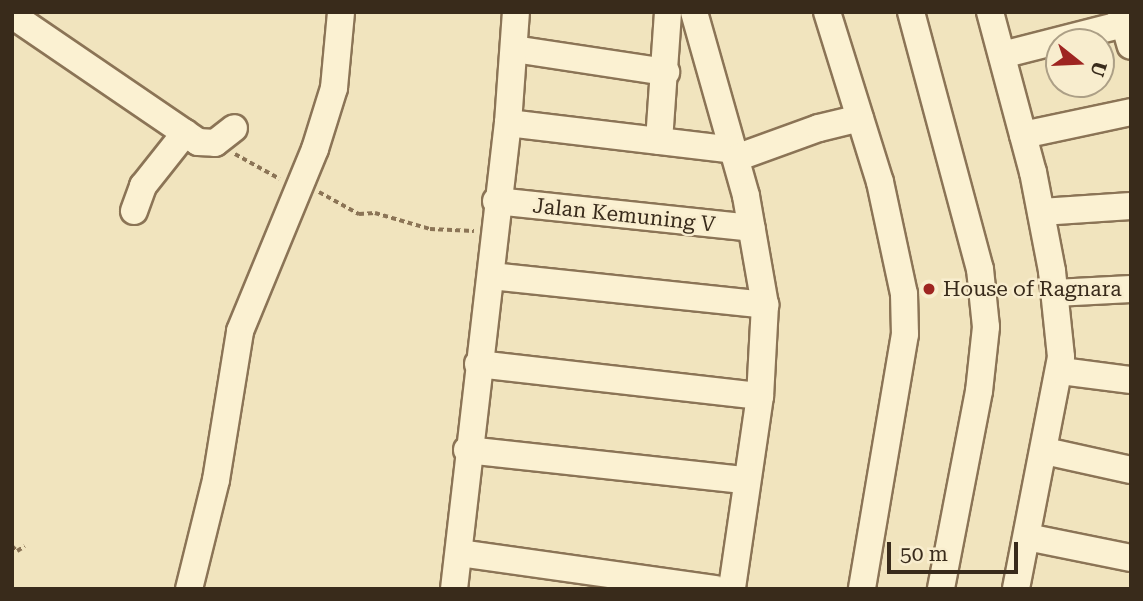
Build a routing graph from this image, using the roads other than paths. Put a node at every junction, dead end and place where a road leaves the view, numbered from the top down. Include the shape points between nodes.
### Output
1 (516, 12) edge
2 (668, 12) edge
3 (694, 12) edge
4 (827, 12) edge
5 (911, 12) edge
6 (990, 12) edge
7 (340, 13) edge
8 (12, 15) edge
9 (1125, 27) edge
10 (514, 49) junction
11 (1002, 55) junction
12 (666, 72) junction
13 (1131, 112) edge
14 (860, 118) junction
15 (508, 123) junction
16 (185, 133) junction
17 (1023, 135) junction
18 (225, 136) road end
19 (659, 141) junction
20 (735, 154) junction
21 (496, 201) junction
22 (1131, 206) edge
23 (134, 211) dead end
24 (1041, 212) junction
25 (752, 228) junction
26 (491, 276) junction
27 (1131, 289) edge
28 (1055, 293) junction
29 (765, 305) junction
30 (478, 364) junction
31 (1061, 371) junction
32 (1131, 380) edge
33 (760, 396) junction
34 (467, 450) junction
35 (1045, 451) junction
36 (1131, 470) edge
37 (745, 481) junction
38 (1027, 537) junction
39 (459, 553) junction
40 (1131, 558) edge
41 (593, 580) edge
42 (189, 589) edge
43 (454, 589) edge
44 (715, 589) edge
45 (732, 589) edge
46 (862, 589) edge
47 (940, 589) edge
48 (1016, 589) edge

1 - 10 street
2 - 12 street
3 - 20 street
4 - 14 street
5 - 47 street via 980,269 986,327 979,391
6 - 11 street
7 - 42 street via 334,88 240,331 216,480
8 - 16 street
9 - 11 street
10 - 12 street
10 - 15 street
11 - 17 street
12 - 19 street
13 - 17 street
14 - 20 street
14 - 46 street via 894,246 905,334
15 - 19 street
15 - 21 street
16 - 18 street via 198,142
16 - 23 street via 143,186
17 - 24 street
19 - 20 street
20 - 25 street
21 - 25 street, Jalan Kemuning V
21 - 26 street
22 - 24 street
24 - 28 street
25 - 29 street
26 - 29 street
26 - 30 street
27 - 28 street
28 - 31 street
29 - 33 street
30 - 33 street
30 - 34 street
31 - 32 street
31 - 35 street
33 - 37 street
34 - 37 street
34 - 39 street
35 - 36 street
35 - 38 street
37 - 45 street
38 - 40 street
38 - 48 street
39 - 41 street
39 - 43 street
41 - 44 street

